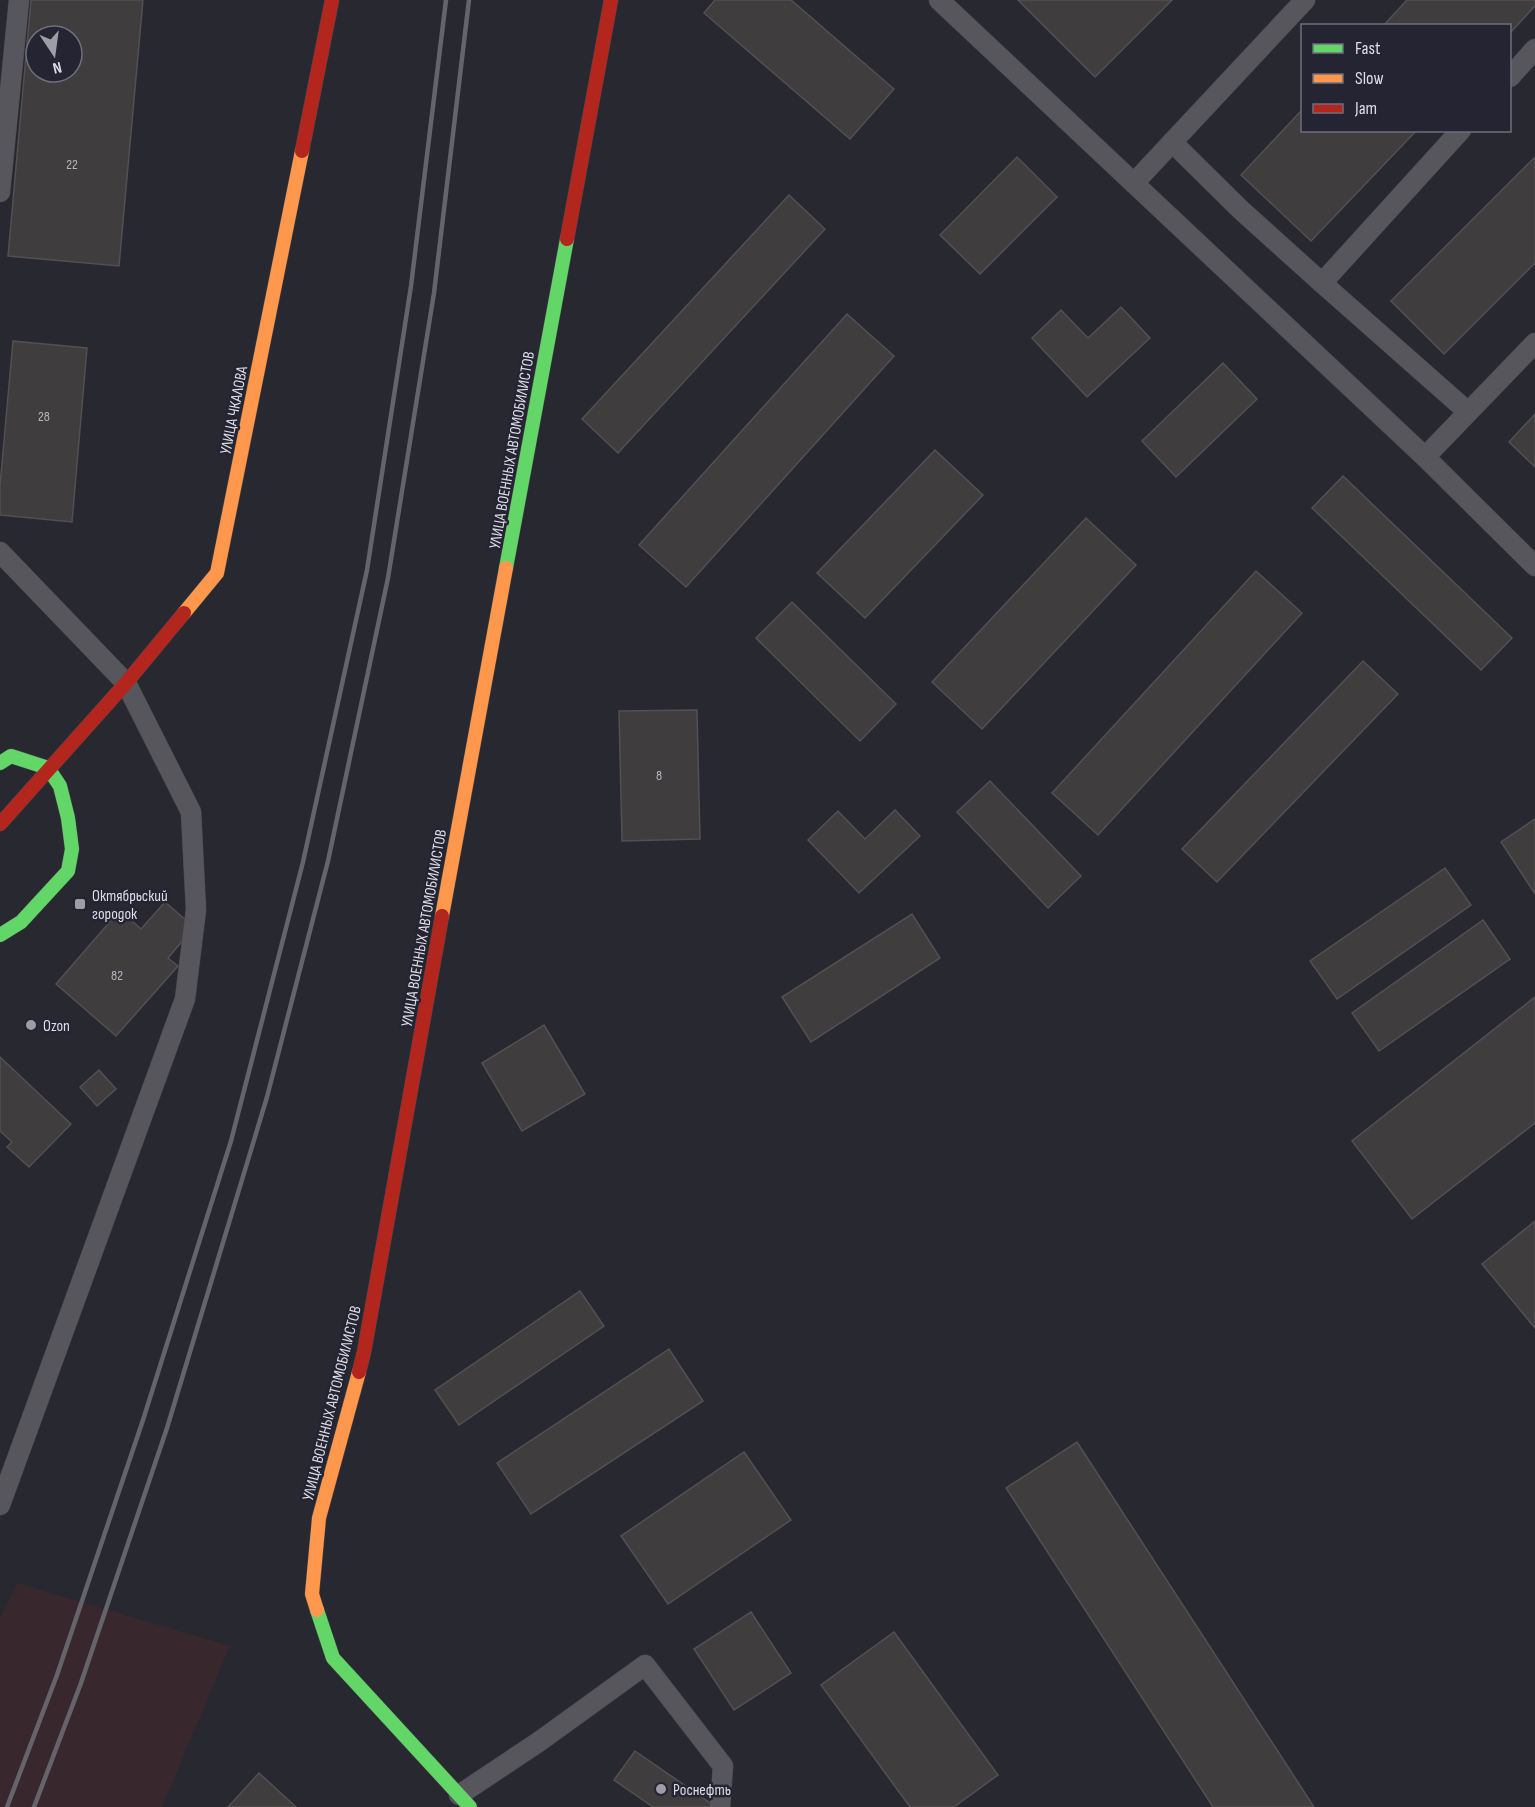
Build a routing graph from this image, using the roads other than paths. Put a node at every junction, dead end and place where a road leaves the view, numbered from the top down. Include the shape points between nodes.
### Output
1 (19, 0) edge
2 (333, 0) edge
3 (610, 0) edge
4 (939, 0) edge
5 (1305, 0) edge
6 (1535, 49) edge
7 (1511, 75) edge
8 (1459, 132) edge
9 (1172, 142) junction
10 (1134, 183) junction
11 (0, 192) edge
12 (1322, 283) junction
13 (1535, 343) edge
14 (1468, 412) junction
15 (1425, 457) junction
16 (0, 552) edge
17 (1535, 566) edge
18 (126, 683) junction
19 (0, 763) edge
20 (48, 768) junction
21 (0, 824) edge
22 (0, 935) edge
23 (0, 1505) edge
24 (465, 1801) edge
25 (720, 1807) edge

1 - 11 lane
2 - 18 street, УЛИЦА ЧКАЛОВА via 217,573
3 - 24 street, УЛИЦА ВОЕННЫХ АВТОМОБИЛИСТОВ via 364,1352 319,1518 312,1594 333,1658
4 - 10 lane
5 - 9 lane
6 - 7 lane
8 - 12 lane
9 - 10 lane
9 - 12 lane
10 - 15 lane
12 - 14 lane
13 - 14 lane
14 - 15 lane
15 - 17 lane
16 - 18 lane
18 - 20 street, УЛИЦА ЧКАЛОВА
18 - 23 lane via 191,812 196,910 185,999
19 - 20 street via 11,756
20 - 21 street, УЛИЦА ЧКАЛОВА
20 - 22 street via 60,786 68,818 72,849 68,872 21,922
24 - 25 lane via 645,1665 723,1766

